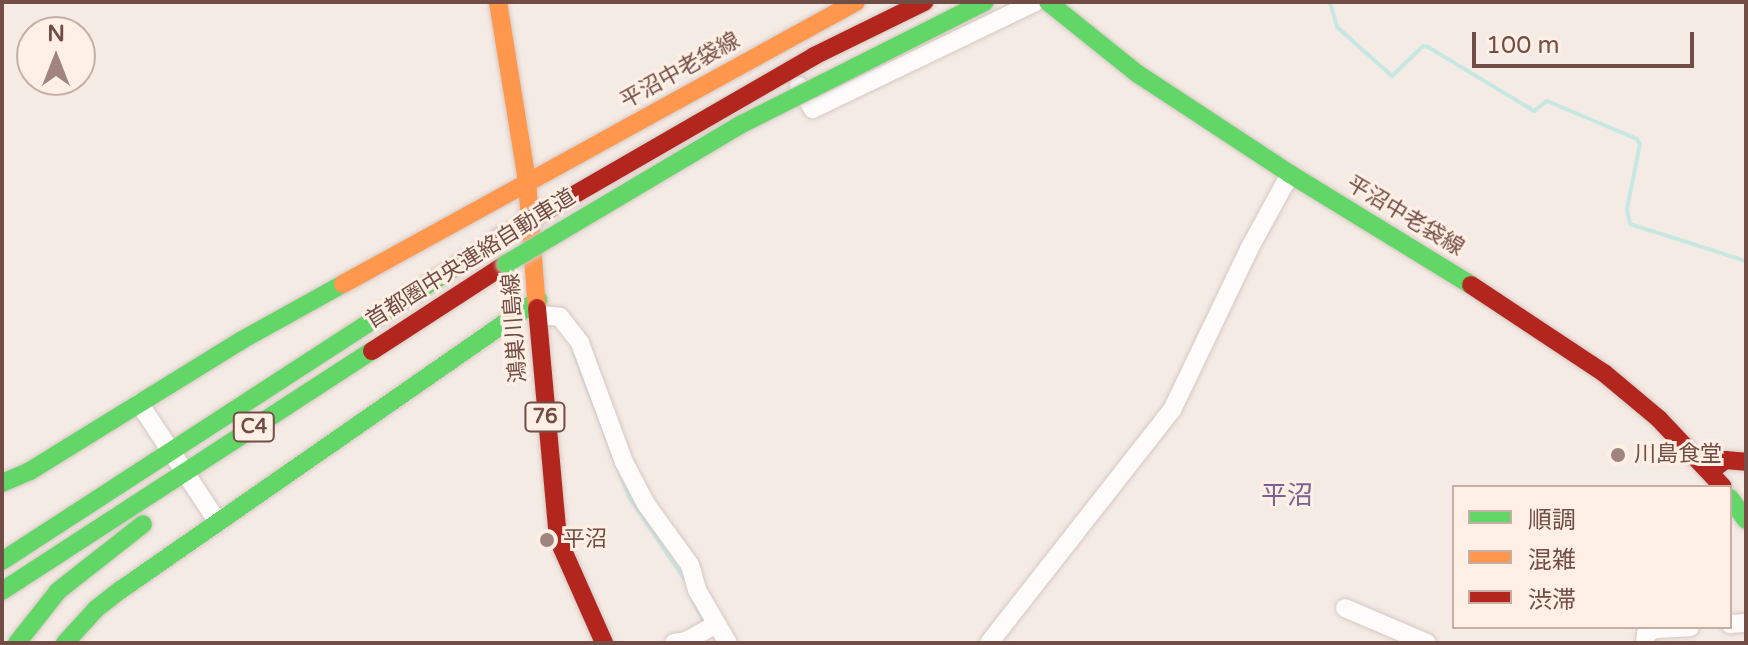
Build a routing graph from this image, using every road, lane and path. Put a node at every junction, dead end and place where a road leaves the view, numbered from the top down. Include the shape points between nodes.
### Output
1 (498, 2) edge
2 (856, 2) edge
3 (924, 2) edge
4 (985, 2) edge
5 (1035, 2) edge
6 (1048, 2) edge
7 (779, 43) junction
8 (1290, 174) junction
9 (527, 182) junction
10 (539, 308) junction
11 (139, 403) junction
12 (171, 451) junction
13 (1746, 462) edge
14 (1711, 471) junction
15 (190, 480) junction
16 (2, 483) edge
17 (1722, 485) edge
18 (1732, 501) edge
19 (1746, 520) edge
20 (217, 521) junction
21 (60, 523) junction
22 (2, 542) edge
23 (2, 561) edge
24 (2, 591) edge
25 (1345, 608) dead end
26 (711, 628) junction
27 (17, 643) edge
28 (65, 643) edge
29 (604, 643) edge
30 (674, 643) edge
31 (728, 643) edge
32 (989, 643) edge
33 (1427, 643) edge

1 - 9 main road, 鴻巣川島線 / 76
2 - 7 main road, 平沼中老袋線
3 - 12 main road, 首都圏中央連絡自動車道 / C4, bridge via 789,70 501,237
4 - 15 main road, 首都圏中央連絡自動車道 / C4, bridge via 754,118 506,264 353,360
5 - 7 street via 813,109
6 - 8 main road, 平沼中老袋線 via 1138,74
7 - 9 main road, 平沼中老袋線
8 - 14 main road, 平沼中老袋線 via 1555,338 1633,396
8 - 32 street via 1172,410
9 - 10 main road, 鴻巣川島線 / 76
9 - 11 main road, 平沼中老袋線
10 - 20 main road
10 - 26 street via 560,317 580,343 624,462 646,504 690,565
10 - 29 main road, 鴻巣川島線 / 76 via 553,514 558,539
11 - 12 street
11 - 16 main road, 平沼中老袋線
12 - 15 street
12 - 21 main road, 首都圏中央連絡自動車道 / C4
13 - 14 main road via 1725,460
14 - 17 main road, 平沼中老袋線
15 - 20 street
15 - 24 main road, 首都圏中央連絡自動車道 / C4
15 - 27 main road via 165,508 58,591
18 - 19 main road
20 - 28 main road via 96,609
21 - 22 main road via 33,526
21 - 23 main road, 首都圏中央連絡自動車道 / C4
25 - 33 street
26 - 30 street
26 - 31 street

